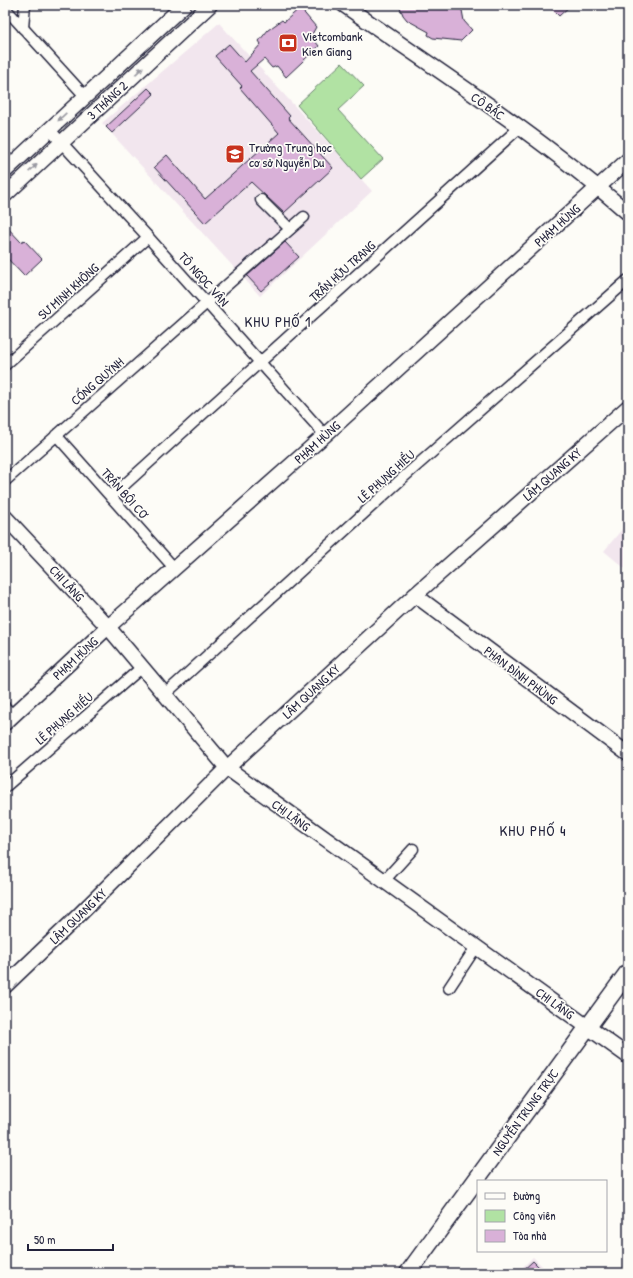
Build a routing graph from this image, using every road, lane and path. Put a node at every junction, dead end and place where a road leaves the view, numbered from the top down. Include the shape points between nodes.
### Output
1 (25, 5) edge
2 (184, 5) edge
3 (210, 5) edge
4 (344, 5) edge
5 (5, 8) edge
6 (23, 28) junction
7 (84, 96) junction
8 (519, 128) junction
9 (49, 130) junction
10 (61, 142) junction
11 (628, 160) edge
12 (5, 171) edge
13 (599, 188) junction
14 (5, 195) edge
15 (261, 200) dead end
16 (628, 213) edge
17 (304, 217) dead end
18 (290, 229) junction
19 (148, 237) junction
20 (628, 280) edge
21 (207, 301) junction
22 (260, 362) junction
23 (5, 365) edge
24 (628, 407) edge
25 (56, 435) junction
26 (325, 435) junction
27 (5, 480) edge
28 (111, 497) junction
29 (5, 517) edge
30 (174, 568) junction
31 (415, 595) junction
32 (108, 628) junction
33 (141, 668) junction
34 (164, 695) junction
35 (8, 716) edge
36 (628, 754) edge
37 (227, 768) junction
38 (5, 787) edge
39 (413, 849) dead end
40 (383, 882) junction
41 (476, 947) junction
42 (628, 972) edge
43 (5, 984) edge
44 (449, 988) dead end
45 (587, 1026) junction
46 (628, 1056) edge
47 (408, 1273) edge

1 - 6 street
2 - 7 street, 3 THÁNG 2
10 -> 3 street, 3 THÁNG 2
4 - 8 street, CÔ BẮC
5 - 6 street
6 - 7 street
7 -> 9 street, 3 THÁNG 2
8 - 13 street, CÔ BẮC
8 - 22 street, TRẦN HỮU TRANG
9 - 10 street, TÔ NGỌC VÂN
9 - 12 street, 3 THÁNG 2
14 -> 10 street, 3 THÁNG 2
10 - 19 street, TÔ NGỌC VÂN
11 - 13 street, PHẠM HÙNG
13 - 16 street, CÔ BẮC
13 - 26 street, PHẠM HÙNG
15 - 18 street
17 - 18 street, CỐNG QUỲNH
18 - 21 street, CỐNG QUỲNH
19 - 21 street, TÔ NGỌC VÂN
19 - 23 street, SƯ MINH KHÔNG
20 - 34 street, LÊ PHỤNG HIỂU via 406,475
21 - 22 street, TÔ NGỌC VÂN
21 - 25 street, CỐNG QUỲNH
22 - 26 street, TÔ NGỌC VÂN
22 - 28 street, TRẦN HỮU TRANG
24 - 31 street, LÂM QUANG KY
25 - 27 street, CỐNG QUỲNH
25 - 28 street, TRẦN BỘI CƠ
26 - 30 street, PHẠM HÙNG
28 - 30 street, TRẦN BỘI CƠ
29 - 32 street, CHI LĂNG
30 - 32 street, PHẠM HÙNG
31 - 36 street, PHAN ĐÌNH PHÙNG
31 - 37 street, LÂM QUANG KY
32 - 33 street, CHI LĂNG
32 - 35 street, PHẠM HÙNG
33 - 34 street, CHI LĂNG
33 - 38 street, LÊ PHỤNG HIỂU
34 - 37 street, CHI LĂNG
37 - 40 street, CHI LĂNG
37 - 43 street, LÂM QUANG KY via 71,923
39 - 40 street
40 - 41 street, CHI LĂNG
41 - 44 street
41 - 45 street, CHI LĂNG
42 - 45 main road, NGUYỄN TRUNG TRỰC
45 - 46 street, CHI LĂNG
45 - 47 main road, NGUYỄN TRUNG TRỰC

